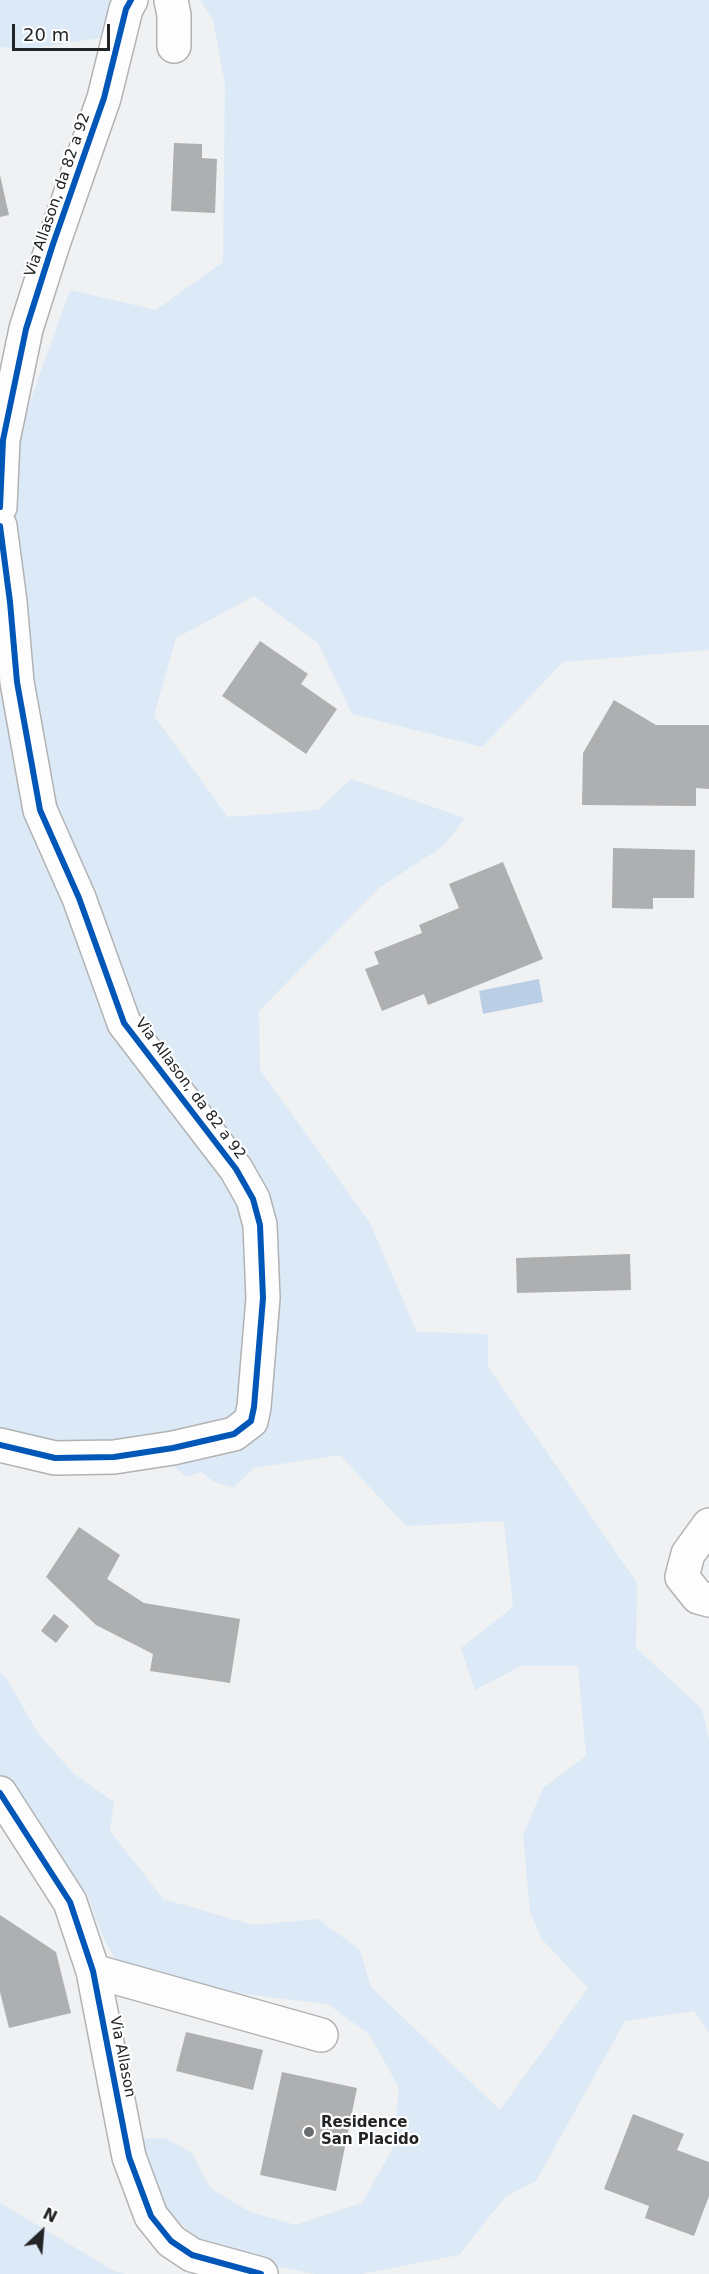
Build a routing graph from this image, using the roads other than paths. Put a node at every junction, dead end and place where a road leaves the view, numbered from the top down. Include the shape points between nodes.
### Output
1 (131, 0) edge
2 (171, 0) edge
3 (174, 46) dead end
4 (0, 507) edge
5 (0, 526) edge
6 (0, 1445) edge
7 (709, 1526) edge
8 (709, 1600) edge
9 (0, 1793) edge
10 (93, 1971) junction
11 (321, 2035) dead end
12 (261, 2274) edge

1 - 4 street, Via Allason, da 82 a 92 via 104,98 26,329 3,440
2 - 3 street
5 - 6 street, Via Allason, da 82 a 92 via 17,682 40,810 79,898 124,1023 236,1169 253,1199 260,1225 263,1298 254,1407 251,1421 234,1434 114,1457 55,1458
7 - 8 street via 688,1554 682,1577 698,1597
9 - 10 street, Via Allason via 70,1902
10 - 11 street
10 - 12 street, Via Allason via 129,2157 151,2216 171,2241 192,2255

